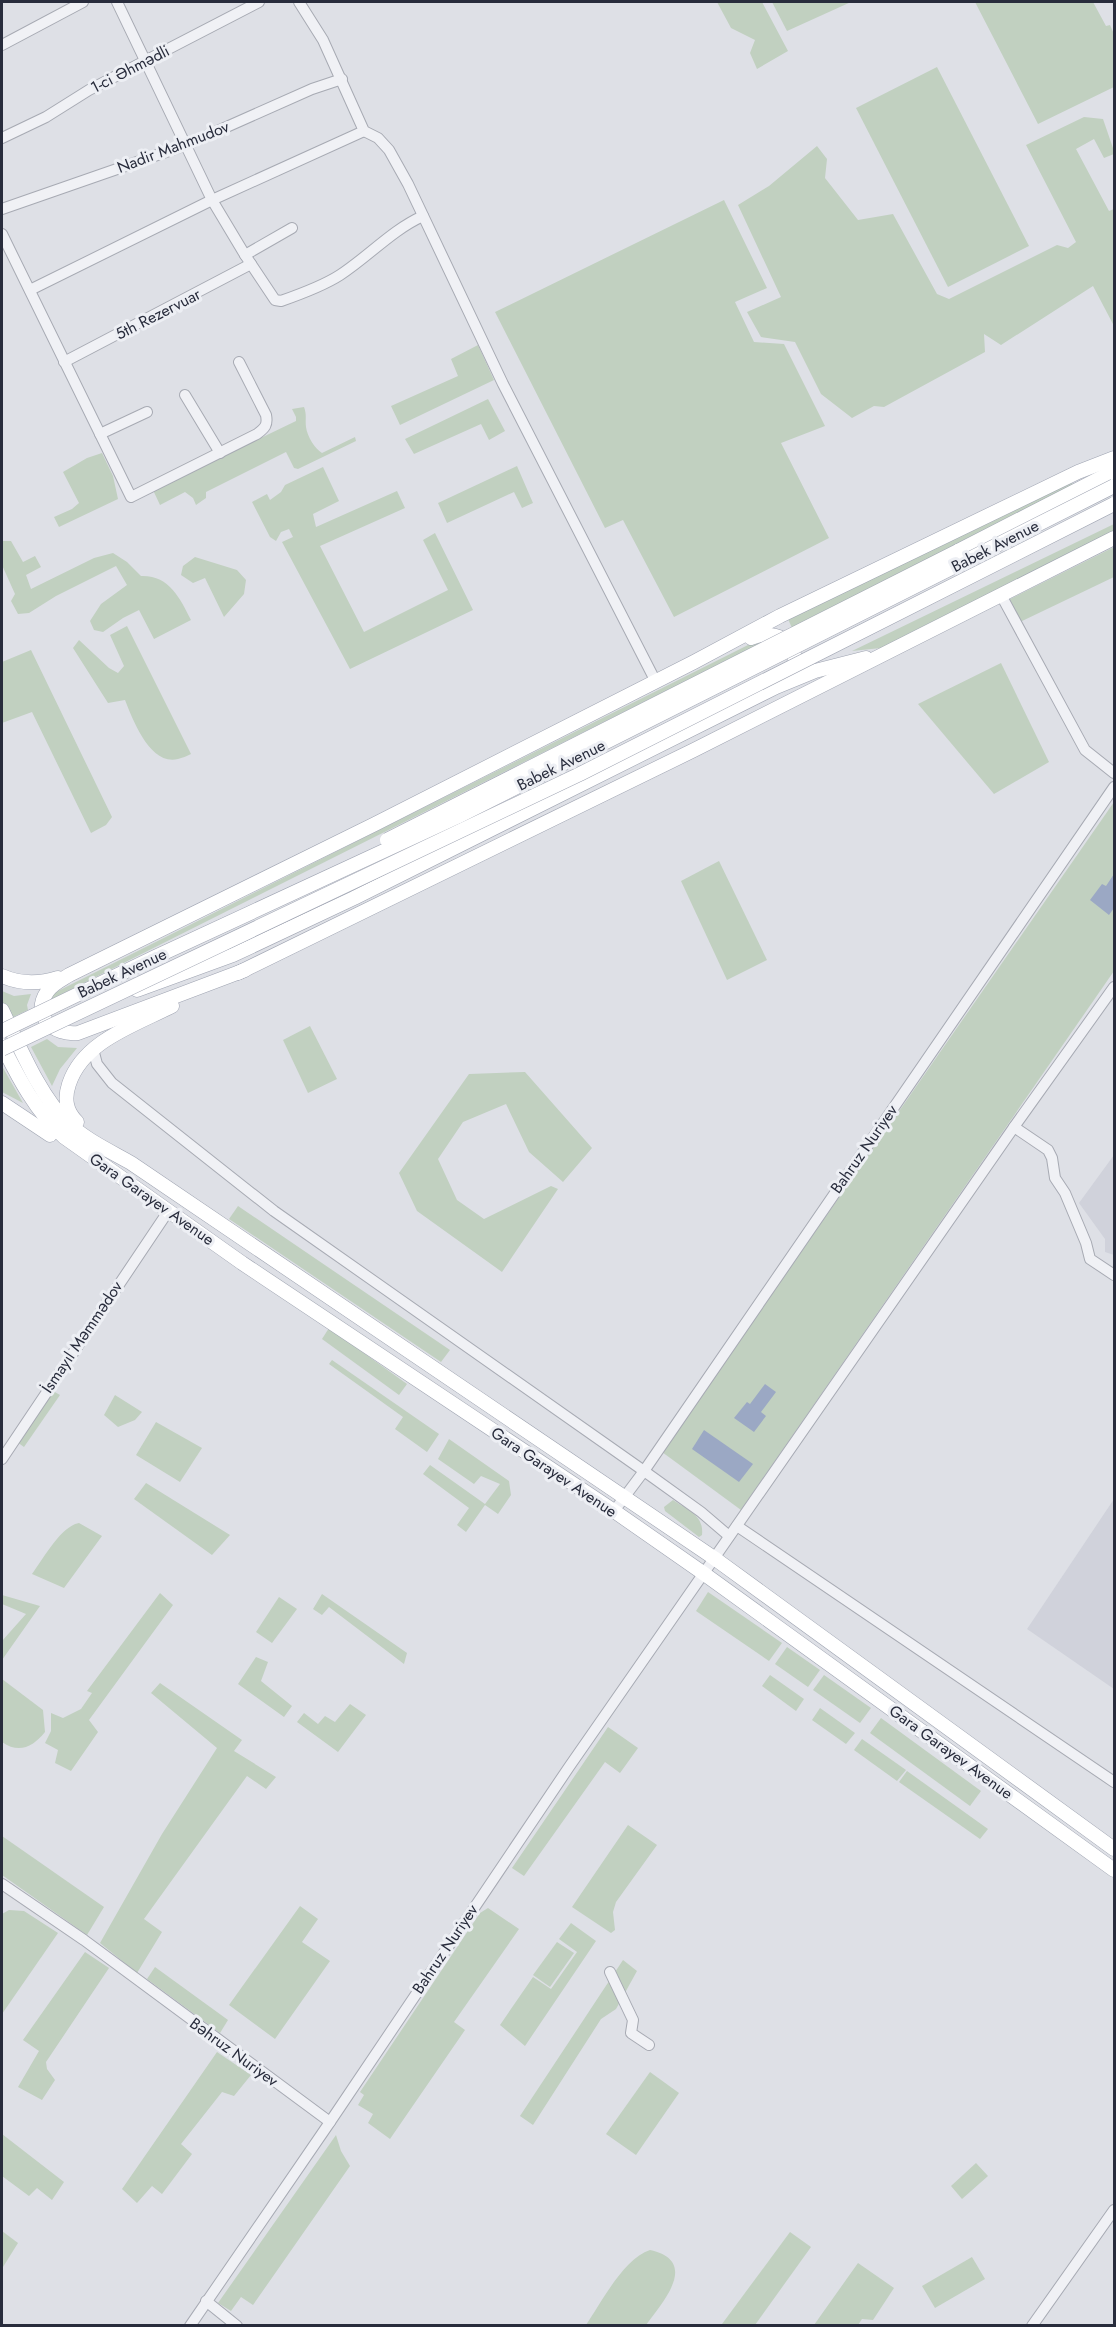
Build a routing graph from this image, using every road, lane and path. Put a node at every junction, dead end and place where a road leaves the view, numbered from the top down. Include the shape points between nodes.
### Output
1 (83, 2) edge
2 (117, 2) edge
3 (259, 2) edge
4 (299, 2) edge
5 (2, 45) edge
6 (147, 61) junction
7 (342, 79) junction
8 (363, 131) junction
9 (2, 138) edge
10 (186, 146) junction
11 (212, 200) junction
12 (2, 209) edge
13 (423, 216) junction
14 (292, 228) dead end
15 (2, 234) edge
16 (248, 260) junction
17 (30, 291) junction
18 (64, 362) junction
19 (239, 362) dead end
20 (185, 394) dead end
21 (147, 412) dead end
22 (100, 434) junction
23 (220, 453) junction
24 (1114, 458) edge
25 (1114, 471) edge
26 (1114, 486) edge
27 (1114, 504) edge
28 (1114, 538) edge
29 (1001, 595) junction
30 (880, 656) junction
31 (694, 662) junction
32 (656, 682) junction
33 (776, 687) junction
34 (1114, 773) edge
35 (1114, 787) edge
36 (155, 957) junction
37 (245, 970) junction
38 (69, 975) junction
39 (2, 976) edge
40 (1114, 987) edge
41 (93, 1005) junction
42 (2, 1010) edge
43 (2, 1031) edge
44 (93, 1049) junction
45 (4, 1053) edge
46 (2, 1103) edge
47 (1014, 1127) junction
48 (50, 1134) junction
49 (91, 1163) junction
50 (131, 1163) junction
51 (134, 1186) junction
52 (165, 1216) junction
53 (199, 1233) junction
54 (1114, 1275) edge
55 (2, 1459) edge
56 (644, 1471) junction
57 (624, 1498) junction
58 (614, 1511) junction
59 (736, 1526) junction
60 (729, 1536) junction
61 (714, 1558) junction
62 (704, 1573) junction
63 (1114, 1782) edge
64 (1114, 1849) edge
65 (1114, 1870) edge
66 (2, 1884) edge
67 (610, 1972) dead end
68 (649, 2045) dead end
69 (330, 2122) junction
70 (1114, 2210) edge
71 (206, 2301) junction
72 (190, 2325) edge
73 (237, 2325) edge
74 (1032, 2325) edge

1 - 5 street
2 - 6 street
3 - 6 street, 1-ci Əhmədli
4 - 7 street via 324,40
6 - 9 street, 1-ci Əhmədli
6 - 10 street
7 - 8 street
7 - 10 street, Nadir Mahmudov
8 - 11 street
8 - 13 street via 378,138 389,150
10 - 11 street
10 - 12 street, Nadir Mahmudov
11 - 16 street
11 - 17 street
13 - 16 street via 403,226 322,286 281,301 272,297
13 - 32 street via 503,384
14 - 16 street, 5th Rezervuar
15 - 17 street
16 - 18 street, 5th Rezervuar
17 - 18 street
18 - 22 street
19 - 23 street via 268,422 257,434
20 - 23 street
21 - 22 street
22 - 23 street via 131,497
24 - 31 main road, Babek Avenue via 903,555
25 - 36 main road, bridge
26 - 36 main road, Babek Avenue, bridge via 457,817
27 - 41 main road, Babek Avenue, bridge via 528,799
28 - 29 main road
29 - 30 main road
29 - 34 street via 1085,750
30 - 33 main road via 831,665
30 - 37 main road
31 - 32 main road, Babek Avenue
31 - 33 main road via 761,634 773,634 787,642 795,661 791,675
32 - 38 main road, Babek Avenue
33 - 41 main road, bridge via 243,950
35 - 56 street, Bahruz Nuriyev
36 - 43 main road, Babek Avenue, bridge
37 - 38 main road via 68,1034 48,1024 42,1008 46,993
37 - 44 main road
38 - 39 main road via 42,982 14,981
40 - 47 street
41 - 45 main road, Babek Avenue, bridge
42 - 50 main road, Gara Garayev Avenue via 46,1094 67,1122
44 - 50 main road via 78,1063 72,1076 66,1094 68,1109 77,1122
44 - 56 street via 97,1064 112,1083 274,1211
45 - 48 main road via 32,1112
45 - 51 main road, Gara Garayev Avenue via 54,1128
46 - 48 main road
47 - 54 street via 1048,1150 1055,1178 1065,1193 1090,1259
47 - 59 street
48 - 49 main road
49 - 51 main road
49 - 52 street
50 - 57 main road, Gara Garayev Avenue
51 - 53 main road, Gara Garayev Avenue
52 - 53 street
52 - 55 street, İsmayıl Məmmədov
53 - 58 main road, Gara Garayev Avenue
56 - 57 street, Bahruz Nuriyev
56 - 60 street
57 - 58 street, Bahruz Nuriyev
57 - 61 main road, Gara Garayev Avenue
58 - 62 main road, Gara Garayev Avenue
59 - 60 street
59 - 63 street
60 - 61 street
61 - 62 street
61 - 64 main road, Gara Garayev Avenue
62 - 65 main road, Gara Garayev Avenue
62 - 69 street, Bahruz Nuriyev
66 - 69 street, Bəhruz Nuriyev
67 - 68 street via 633,2020 631,2033
69 - 71 street, Bahruz Nuriyev
70 - 74 street
71 - 72 street, Bahruz Nuriyev
71 - 73 street

